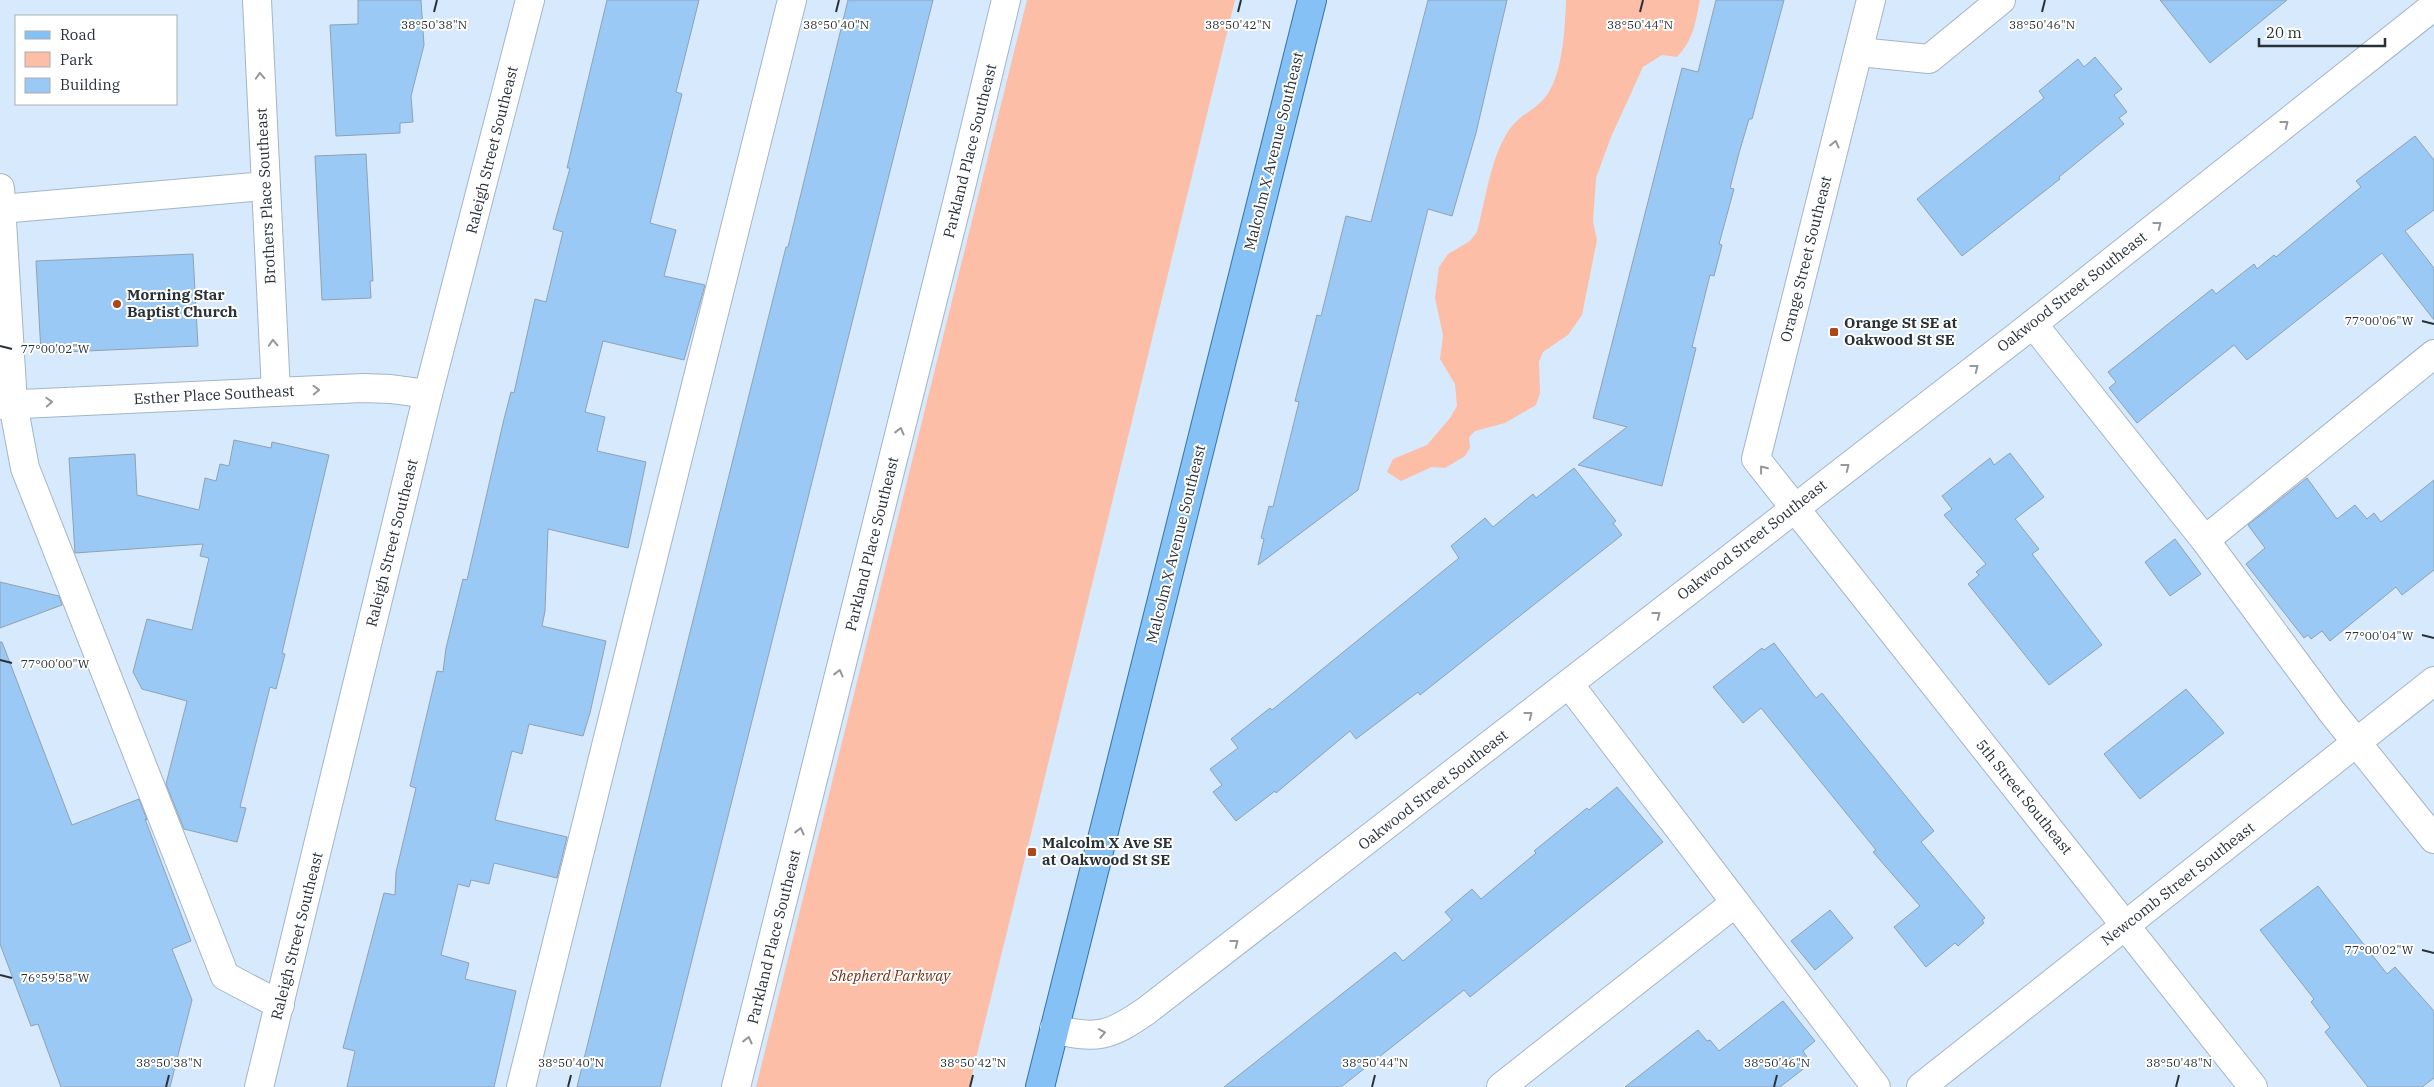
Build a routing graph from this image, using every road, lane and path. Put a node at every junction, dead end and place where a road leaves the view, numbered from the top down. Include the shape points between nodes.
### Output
1 (257, 0) edge
2 (530, 0) edge
3 (792, 0) edge
4 (1006, 0) edge
5 (1312, 0) edge
6 (1872, 0) edge
7 (2001, 0) edge
8 (2434, 6) edge
9 (1858, 52) junction
10 (265, 186) junction
11 (1, 198) edge
12 (2033, 324) junction
13 (2434, 354) edge
14 (276, 392) junction
15 (428, 394) junction
16 (6, 404) edge
17 (1794, 507) junction
18 (2205, 540) junction
19 (2434, 681) edge
20 (1569, 684) junction
21 (2356, 743) junction
22 (2434, 839) edge
23 (1735, 903) junction
24 (2126, 925) junction
25 (280, 1005) junction
26 (1054, 1029) junction
27 (259, 1087) edge
28 (520, 1087) edge
29 (736, 1087) edge
30 (1040, 1087) edge
31 (1501, 1087) edge
32 (1876, 1087) edge
33 (1921, 1087) edge
34 (2254, 1087) edge

10 -> 1 street, Brothers Place Southeast
2 - 15 street, Raleigh Street Southeast
3 - 28 street
29 -> 4 street, Parkland Place Southeast
5 - 26 main road, Malcolm X Avenue Southeast
6 - 9 street, Orange Street Southeast
7 - 9 street via 1929,59
12 -> 8 street, Oakwood Street Southeast
17 -> 9 street, Orange Street Southeast via 1756,459
10 - 11 street
14 -> 10 street, Brothers Place Southeast
11 - 16 street
17 -> 12 street, Oakwood Street Southeast
12 - 18 street
13 - 18 street
14 -> 15 street, Esther Place Southeast via 372,388
16 -> 14 street, Esther Place Southeast
15 - 25 street, Raleigh Street Southeast
16 - 25 street via 25,468 225,976
20 -> 17 street, Oakwood Street Southeast
17 - 24 street, 5th Street Southeast
18 - 21 street
19 - 21 street, Newcomb Street Southeast
20 - 23 street
26 -> 20 street, Oakwood Street Southeast via 1079,1035 1097,1035 1120,1029
21 - 22 street
21 - 24 street, Newcomb Street Southeast
23 - 31 street
23 - 32 street
24 - 33 street, Newcomb Street Southeast
24 - 34 street, 5th Street Southeast
25 - 27 street, Raleigh Street Southeast
26 - 30 main road, Malcolm X Avenue Southeast

